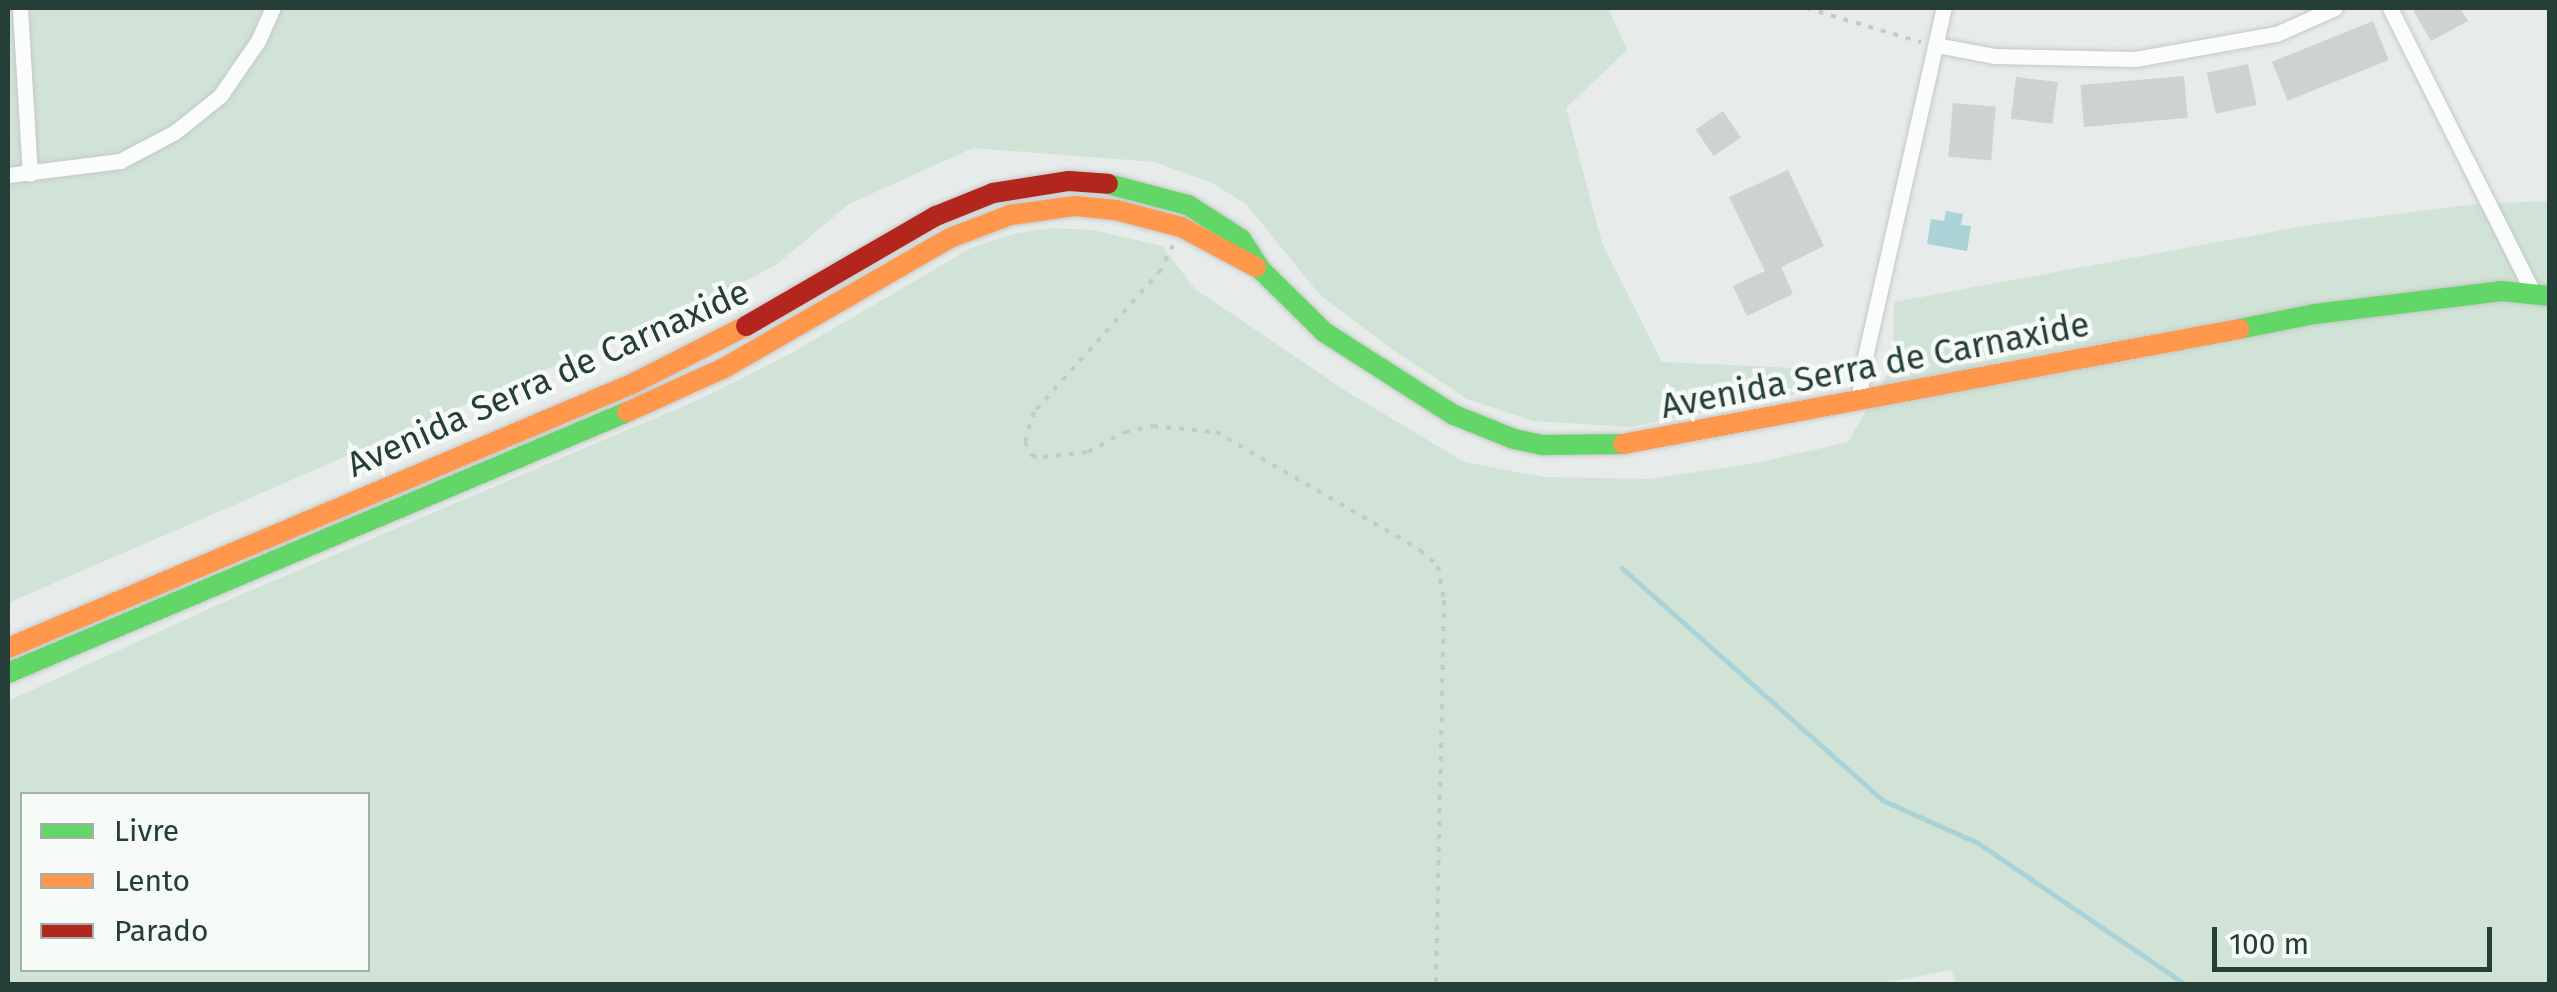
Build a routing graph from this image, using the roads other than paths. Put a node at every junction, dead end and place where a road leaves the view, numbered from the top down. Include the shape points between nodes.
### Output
1 (20, 8) edge
2 (273, 8) edge
3 (1944, 8) edge
4 (2335, 8) edge
5 (2390, 8) edge
6 (1936, 45) junction
7 (30, 174) junction
8 (8, 175) edge
9 (1262, 270) junction
10 (2542, 295) edge
11 (1859, 398) junction
12 (8, 648) edge
13 (8, 673) edge

1 - 7 street
2 - 7 street via 220,96 175,132 120,161
3 - 6 street
4 - 6 street via 2276,34 2135,59 1994,56
5 - 10 street
6 - 11 street
7 - 8 street
9 - 11 street, Avenida Serra de Carnaxide via 1324,332 1454,415 1514,439 1593,448 1638,444
9 - 12 street, Avenida Serra de Carnaxide via 1220,221 1153,192 1069,181 993,192 936,216 784,307 634,383
9 - 13 street, Avenida Serra de Carnaxide via 1182,227 1116,210 1075,206 1010,215 972,228 680,389
10 - 11 street, Avenida Serra de Carnaxide via 2484,292 2314,314

